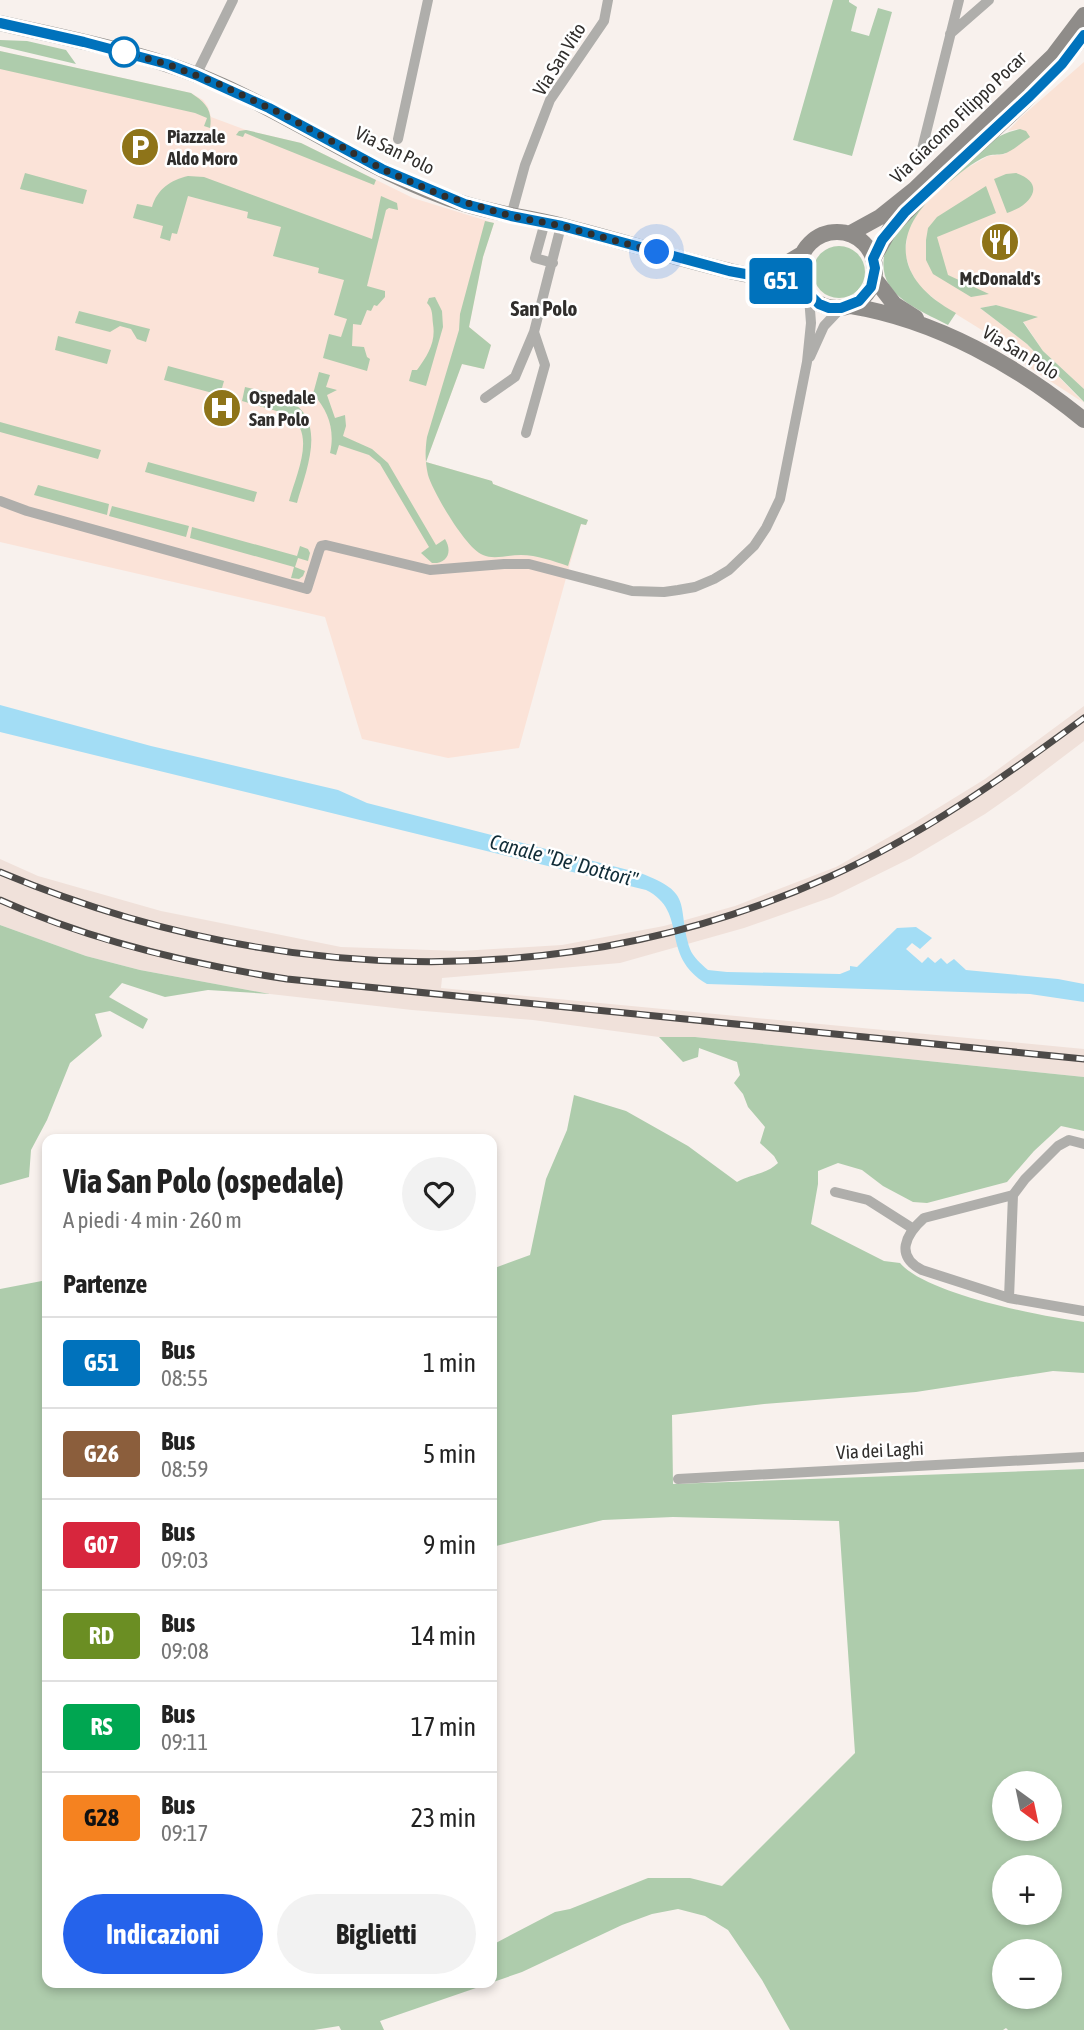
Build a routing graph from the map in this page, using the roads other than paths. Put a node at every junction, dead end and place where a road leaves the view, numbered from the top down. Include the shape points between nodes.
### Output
1 (233, 0) edge
2 (428, 0) edge
3 (608, 0) edge
4 (959, 0) edge
5 (989, 0) edge
6 (1084, 15) edge
7 (0, 23) edge
8 (25, 29) junction
9 (0, 33) edge
10 (950, 34) junction
11 (1084, 35) edge
12 (196, 75) junction
13 (398, 139) dead end
14 (922, 149) dead end
15 (511, 216) junction
16 (554, 224) junction
17 (849, 234) junction
18 (802, 254) junction
19 (873, 259) junction
20 (553, 263) junction
21 (758, 275) junction
22 (874, 278) junction
23 (806, 293) junction
24 (846, 307) junction
25 (933, 328) junction
26 (534, 332) junction
27 (807, 362) junction
28 (485, 398) dead end
29 (1084, 420) edge
30 (526, 433) dead end
31 (0, 501) edge
32 (1084, 1144) edge
33 (835, 1192) dead end
34 (1013, 1195) junction
35 (912, 1228) junction
36 (1009, 1298) junction
37 (1084, 1311) edge
38 (1084, 1457) edge
39 (678, 1479) dead end

1 - 12 street
2 - 13 street
3 - 15 street, Via San Vito via 604,21 550,100
4 - 10 street
5 - 10 street
6 - 17 main road, Via Giacomo Filippo Pocar via 1053,55 915,189 892,209
7 - 8 main road, Via San Polo
8 - 9 main road, Via San Polo
8 - 12 main road, Via San Polo
10 - 14 street
11 - 19 main road, Via Giacomo Filippo Pocar via 1030,96 905,212
12 - 15 main road, Via San Polo via 252,99 412,183
15 - 16 main road, Via San Polo
16 - 20 street
16 - 20 street via 535,258
16 - 21 main road, Via San Polo
17 - 18 main road via 822,235
17 - 19 main road via 860,240
18 - 21 main road
18 - 23 main road via 799,277
19 - 22 main road
20 - 26 street
21 - 23 main road, Via San Polo
22 - 24 main road via 866,295
22 - 25 main road, Via San Polo via 894,303
23 - 24 main road, Via San Polo via 829,308
23 - 27 street via 811,323
24 - 25 main road, Via San Polo via 872,309
24 - 27 street via 824,326
25 - 29 main road, Via San Polo via 1012,370
26 - 28 street via 515,377
26 - 30 street via 545,365
27 - 31 street via 780,499 766,528 754,547 729,570 678,590 632,591 529,564 430,570 326,545 321,546 307,589
32 - 34 street via 1069,1140 1058,1146
33 - 35 street via 869,1200
34 - 35 street via 924,1218
34 - 36 street
35 - 36 street via 905,1244 912,1265
36 - 37 street
38 - 39 street, Via dei Laghi

